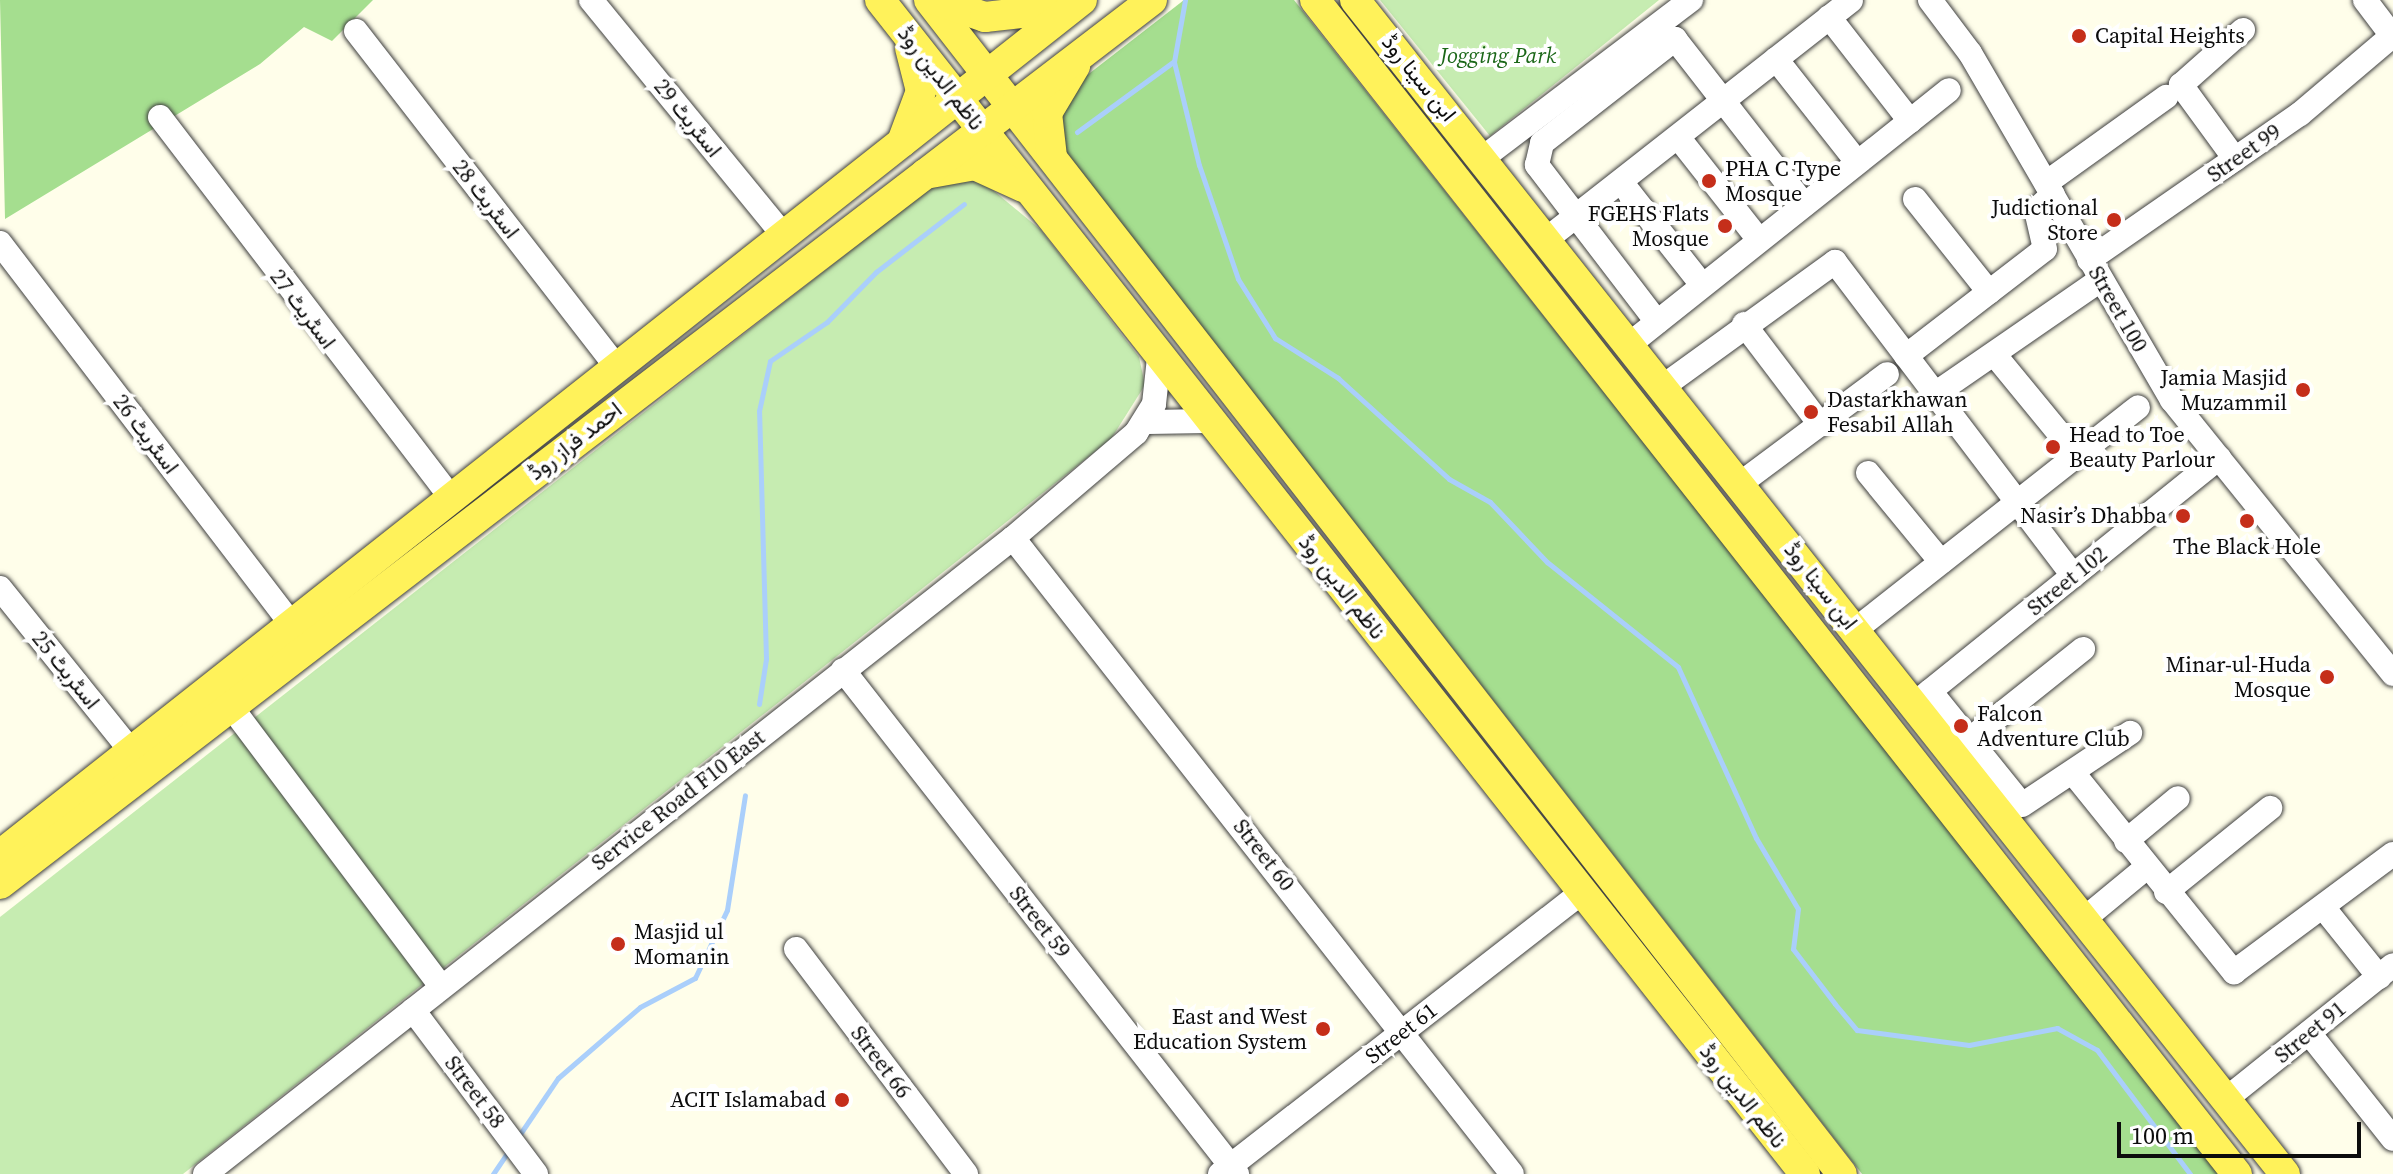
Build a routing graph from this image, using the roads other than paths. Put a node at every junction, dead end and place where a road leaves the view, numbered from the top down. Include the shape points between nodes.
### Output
1 (591, 0) edge
2 (929, 0) edge
3 (935, 0) edge
4 (1152, 0) edge
5 (1315, 0) edge
6 (1355, 0) edge
7 (1691, 0) edge
8 (1851, 0) edge
9 (1930, 0) edge
10 (2365, 0) edge
11 (1080, 2) edge
12 (888, 11) edge
13 (1829, 17) junction
14 (2243, 30) dead end
15 (356, 31) dead end
16 (2393, 36) edge
17 (1387, 39) junction
18 (1088, 48) junction
19 (1776, 59) junction
20 (1362, 60) junction
21 (989, 76) junction
22 (1949, 90) dead end
23 (2166, 97) dead end
24 (959, 101) junction
25 (1723, 102) junction
26 (1012, 105) junction
27 (160, 117) dead end
28 (1910, 121) junction
29 (980, 128) junction
30 (1678, 137) junction
31 (899, 148) junction
32 (1052, 159) junction
33 (2235, 159) junction
34 (1857, 162) junction
35 (1493, 169) junction
36 (913, 177) junction
37 (1621, 182) junction
38 (2050, 189) junction
39 (1031, 192) junction
40 (1915, 199) dead end
41 (1475, 203) junction
42 (1804, 205) junction
43 (1576, 217) junction
44 (785, 237) junction
45 (1548, 238) junction
46 (1759, 240) junction
47 (0, 243) edge
48 (2094, 271) junction
49 (1702, 285) junction
50 (1989, 292) junction
51 (1657, 322) junction
52 (1744, 324) junction
53 (1631, 343) junction
54 (1994, 354) junction
55 (1906, 356) junction
56 (1159, 358) junction
57 (617, 368) junction
58 (1887, 374) dead end
59 (1665, 385) junction
60 (1935, 394) junction
61 (2138, 407) dead end
62 (1209, 421) junction
63 (1146, 422) junction
64 (1820, 424) junction
65 (2067, 443) dead end
66 (2219, 458) junction
67 (1868, 473) dead end
68 (1741, 483) junction
69 (451, 497) junction
70 (2017, 502) junction
71 (1328, 509) junction
72 (1300, 533) junction
73 (1013, 538) junction
74 (1941, 562) junction
75 (2073, 576) junction
76 (0, 588) edge
77 (293, 626) junction
78 (1855, 630) junction
79 (2083, 649) dead end
80 (843, 670) junction
81 (2393, 674) edge
82 (1922, 697) junction
83 (229, 704) junction
84 (182, 727) junction
85 (2130, 733) dead end
86 (1969, 740) junction
87 (132, 752) junction
88 (2074, 774) junction
89 (2178, 798) dead end
90 (2270, 808) dead end
91 (2126, 841) junction
92 (2393, 854) edge
93 (0, 855) edge
94 (2147, 867) junction
95 (0, 884) edge
96 (1582, 892) junction
97 (2166, 892) junction
98 (2323, 907) junction
99 (2084, 919) junction
100 (796, 949) dead end
101 (2386, 971) edge
102 (441, 986) junction
103 (413, 1010) junction
104 (1404, 1031) junction
105 (1732, 1031) junction
106 (2309, 1033) junction
107 (1707, 1050) junction
108 (2224, 1095) junction
109 (2191, 1116) junction
110 (2393, 1139) edge
111 (1229, 1171) edge
112 (205, 1174) edge
113 (536, 1174) edge
114 (966, 1174) edge
115 (1512, 1174) edge
116 (1805, 1174) edge
117 (1842, 1174) edge
118 (2237, 1174) edge
119 (2285, 1174) edge

1 - 44 street, اسٹریٹ 29
2 - 21 main road, ناظم الدین روڈ
3 - 11 main road via 1017,19
4 - 18 main road, احمد فراز روڈ
5 - 20 main road, ابن سینا روڈ
6 - 17 main road, ابن سینا روڈ
7 - 35 street
8 - 13 street
9 - 38 street, Street 100 via 1970,53
10 - 16 street
11 - 21 main road, احمد فراز روڈ
12 - 24 main road, ناظم الدین روڈ
12 - 31 main road via 921,91
13 - 19 street
13 - 28 street
14 - 33 street via 2181,85
15 - 57 street, اسٹریٹ 28
16 - 33 street, Street 99
17 - 20 main road
17 - 35 main road, ابن سینا روڈ
18 - 26 main road, احمد فراز روڈ
18 - 32 main road via 1047,113
19 - 25 street
19 - 34 street
20 - 41 main road, ابن سینا روڈ
21 - 24 main road, احمد فراز روڈ
21 - 26 main road, ناظم الدین روڈ
22 - 28 street
23 - 38 street
24 - 29 main road, ناظم الدین روڈ
24 - 31 main road, احمد فراز روڈ
25 - 30 street
25 - 42 street
25 - 43 street via 1675,39 1566,124 1542,143 1535,160
26 - 29 main road, احمد فراز روڈ
26 - 32 main road, ناظم الدین روڈ
27 - 69 street, اسٹریٹ 27
28 - 34 street
29 - 36 main road, احمد فراز روڈ
29 - 39 main road, ناظم الدین روڈ
30 - 37 street
30 - 46 street
31 - 44 main road, احمد فراز روڈ
32 - 71 main road, ناظم الدین روڈ
33 - 48 street, Street 99
34 - 42 street
35 - 41 main road
35 - 45 main road, ابن سینا روڈ
36 - 39 main road via 975,165
36 - 83 main road, احمد فراز روڈ
37 - 43 street
37 - 49 street
38 - 48 street, Street 100
38 - 50 street via 2036,210 2048,245
39 - 56 main road, ناظم الدین روڈ
40 - 50 street
41 - 109 main road, ابن سینا روڈ
42 - 46 street
43 - 45 street
43 - 51 street
44 - 57 main road, احمد فراز روڈ
45 - 53 main road, ابن سینا روڈ
46 - 49 street
47 - 77 street, اسٹریٹ 26
48 - 54 street, Street 99
48 - 66 street, Street 100 via 2172,400
49 - 51 street
50 - 55 street
51 - 53 street
52 - 55 street via 1835,262
52 - 59 street
52 - 64 street
53 - 59 main road, ابن سینا روڈ
54 - 60 street, Street 99
54 - 65 street
55 - 60 street
56 - 62 main road, ناظم الدین روڈ
56 - 63 street
57 - 69 main road, احمد فراز روڈ
58 - 64 street
59 - 68 main road, ابن سینا روڈ
60 - 70 street
61 - 70 street
62 - 63 street
62 - 72 main road, ناظم الدین روڈ
63 - 73 street, Service Road F10 East
64 - 68 street
66 - 75 street, Street 102
66 - 81 street, Street 100
67 - 74 street
68 - 78 main road, ابن سینا روڈ
69 - 77 main road, احمد فراز روڈ
70 - 74 street
70 - 75 street
71 - 72 main road
71 - 105 main road, ناظم الدین روڈ
72 - 96 main road, ناظم الدین روڈ
73 - 80 street, Service Road F10 East
73 - 104 street, Street 60
74 - 78 street
75 - 82 street, Street 102
76 - 87 street, اسٹریٹ 25
77 - 84 main road, احمد فراز روڈ
78 - 82 main road, ابن سینا روڈ
79 - 86 street
80 - 102 street, Service Road F10 East
80 - 111 street, Street 59
82 - 86 street
82 - 99 main road, ابن سینا روڈ
83 - 84 main road, احمد فراز روڈ
83 - 102 street
84 - 87 main road, احمد فراز روڈ
84 - 95 main road, احمد فراز روڈ
85 - 88 street
86 - 88 street via 2022,805
87 - 93 main road, احمد فراز روڈ
88 - 91 street
89 - 91 street
90 - 97 street
91 - 94 street
92 - 98 street
94 - 97 street
94 - 99 street
96 - 104 street, Street 61
96 - 107 main road, ناظم الدین روڈ
97 - 98 street via 2234,972
98 - 101 street
99 - 108 main road, ابن سینا روڈ
100 - 114 street, Street 66
101 - 106 street, Street 91
102 - 103 street, Service Road F10 East
103 - 112 street, Service Road F10 East
103 - 113 street, Street 58
104 - 111 street, Street 61
104 - 115 street, Street 60
105 - 107 main road
105 - 117 main road, ناظم الدین روڈ
106 - 108 street, Street 91
106 - 110 street
107 - 116 main road, ناظم الدین روڈ
108 - 109 main road
108 - 119 main road, ابن سینا روڈ
109 - 118 main road, ابن سینا روڈ

